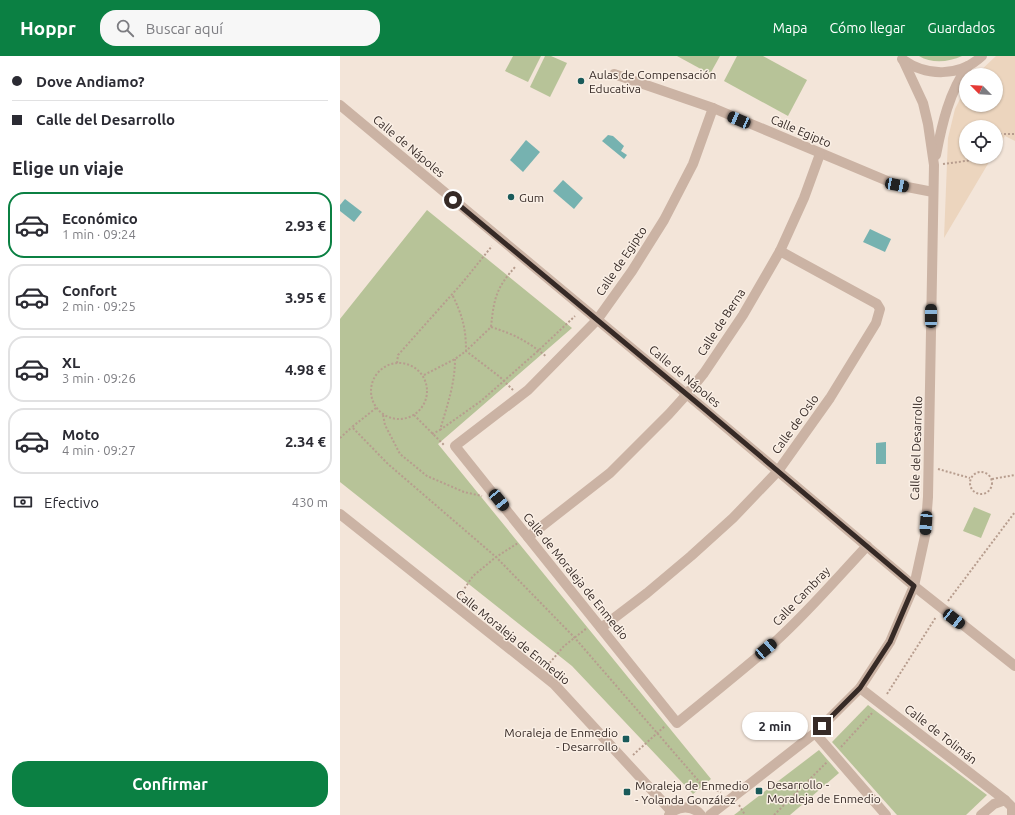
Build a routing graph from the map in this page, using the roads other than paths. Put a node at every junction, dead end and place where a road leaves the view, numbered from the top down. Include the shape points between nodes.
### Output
1 (982, 56) edge
2 (902, 58) edge
3 (968, 66) junction
4 (614, 74) dead end
5 (340, 106) edge
6 (712, 108) junction
7 (820, 154) junction
8 (934, 165) junction
9 (933, 192) junction
10 (780, 251) junction
11 (597, 320) junction
12 (687, 394) junction
13 (455, 446) joint
14 (778, 471) junction
15 (340, 514) edge
16 (528, 537) junction
17 (867, 546) junction
18 (914, 586) junction
19 (598, 624) junction
20 (1015, 666) edge
21 (860, 688) junction
22 (675, 721) joint
23 (815, 733) junction
24 (1011, 805) edge
25 (671, 814) edge
26 (701, 815) edge
27 (710, 815) edge
28 (886, 815) edge
29 (981, 815) edge

1 - 3 street
2 - 3 street via 922,70 937,73 953,72
2 - 8 street, Calle del Desarrollo via 923,103
3 - 8 street, Calle del Desarrollo via 952,96
4 - 6 street, Calle Egipto
5 - 11 street, Calle de Nápoles
6 - 7 street, Calle Egipto
6 - 11 street, Calle de Egipto via 693,164 664,220
7 - 9 street, Calle Egipto via 897,185
7 - 10 street, Calle de Berna
8 - 9 street, Calle del Desarrollo
9 - 18 street, Calle del Desarrollo via 926,536
10 - 12 street, Calle de Berna via 743,315
10 - 14 street, Calle de Oslo via 872,300 880,309 876,324 830,398
11 - 12 street, Calle de Nápoles
11 - 13 street, Calle de Egipto via 528,390
12 - 14 street, Calle de Nápoles
12 - 16 street, Calle de Berna via 610,473
13 - 16 street, Calle de Moraleja de Enmedio
14 - 17 street, Calle de Nápoles
14 - 19 street, Calle de Oslo via 733,518 647,594
15 - 25 street, Calle Moraleja de Enmedio via 554,684
16 - 19 street, Calle de Moraleja de Enmedio
17 - 18 street, Calle de Nápoles
17 - 22 street, Calle Cambray via 822,596 776,640 726,684
18 - 20 street, Calle de Nápoles
18 - 21 street, Calle del Desarrollo via 890,642
19 - 22 street, Calle de Moraleja de Enmedio
21 - 23 street, Calle del Desarrollo
21 - 24 street, Calle de Tolimán
23 - 27 street, Calle del Desarrollo
23 - 28 street
24 - 29 street via 994,804
25 - 26 street via 678,808 686,807 694,808

